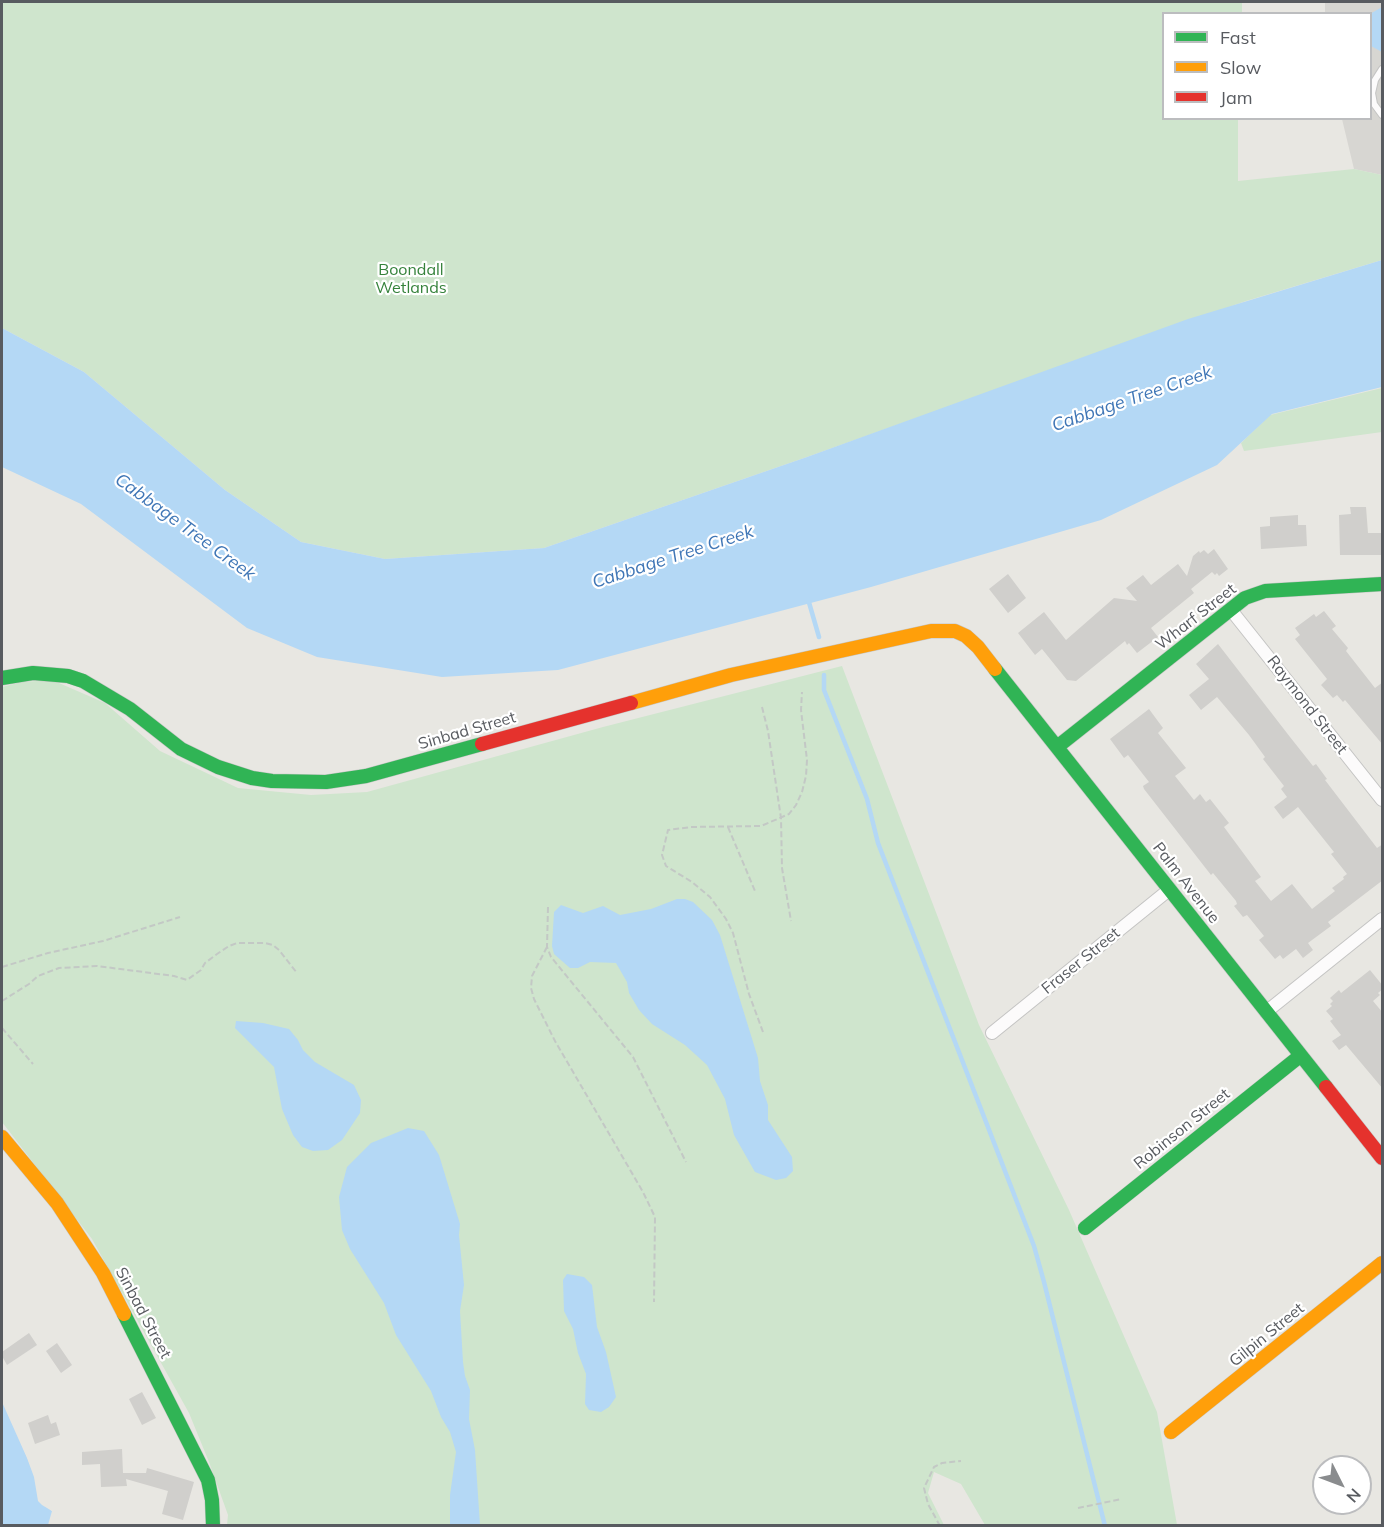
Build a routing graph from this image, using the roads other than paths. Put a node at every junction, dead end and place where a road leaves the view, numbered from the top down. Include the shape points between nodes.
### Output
1 (1383, 69) edge
2 (1383, 115) edge
3 (1383, 584) edge
4 (1231, 610) junction
5 (960, 633) joint
6 (2, 678) edge
7 (1057, 747) junction
8 (1383, 800) edge
9 (1170, 889) junction
10 (1383, 919) edge
11 (1266, 1012) junction
12 (992, 1033) dead end
13 (1300, 1056) junction
14 (2, 1137) edge
15 (1383, 1158) edge
16 (1085, 1228) dead end
17 (1383, 1263) edge
18 (1171, 1432) dead end
19 (213, 1526) edge

1 - 2 lane via 1372,93 1374,104
3 - 4 street, Wharf Street via 1265,591 1245,598
4 - 7 street, Wharf Street
4 - 8 street, Raymond Street
5 - 6 street, Sinbad Street via 931,631 731,675 366,776 326,782 272,781 218,768 181,749 115,699 75,678 33,672
5 - 7 street, Palm Avenue via 978,648
7 - 9 street, Palm Avenue
9 - 11 street, Palm Avenue
9 - 12 street, Fraser Street
10 - 11 street
11 - 13 street, Palm Avenue
13 - 15 street, Palm Avenue
13 - 16 street, Robinson Street
14 - 19 street, Sinbad Street via 57,1203 103,1273 208,1480
17 - 18 street, Gilpin Street

